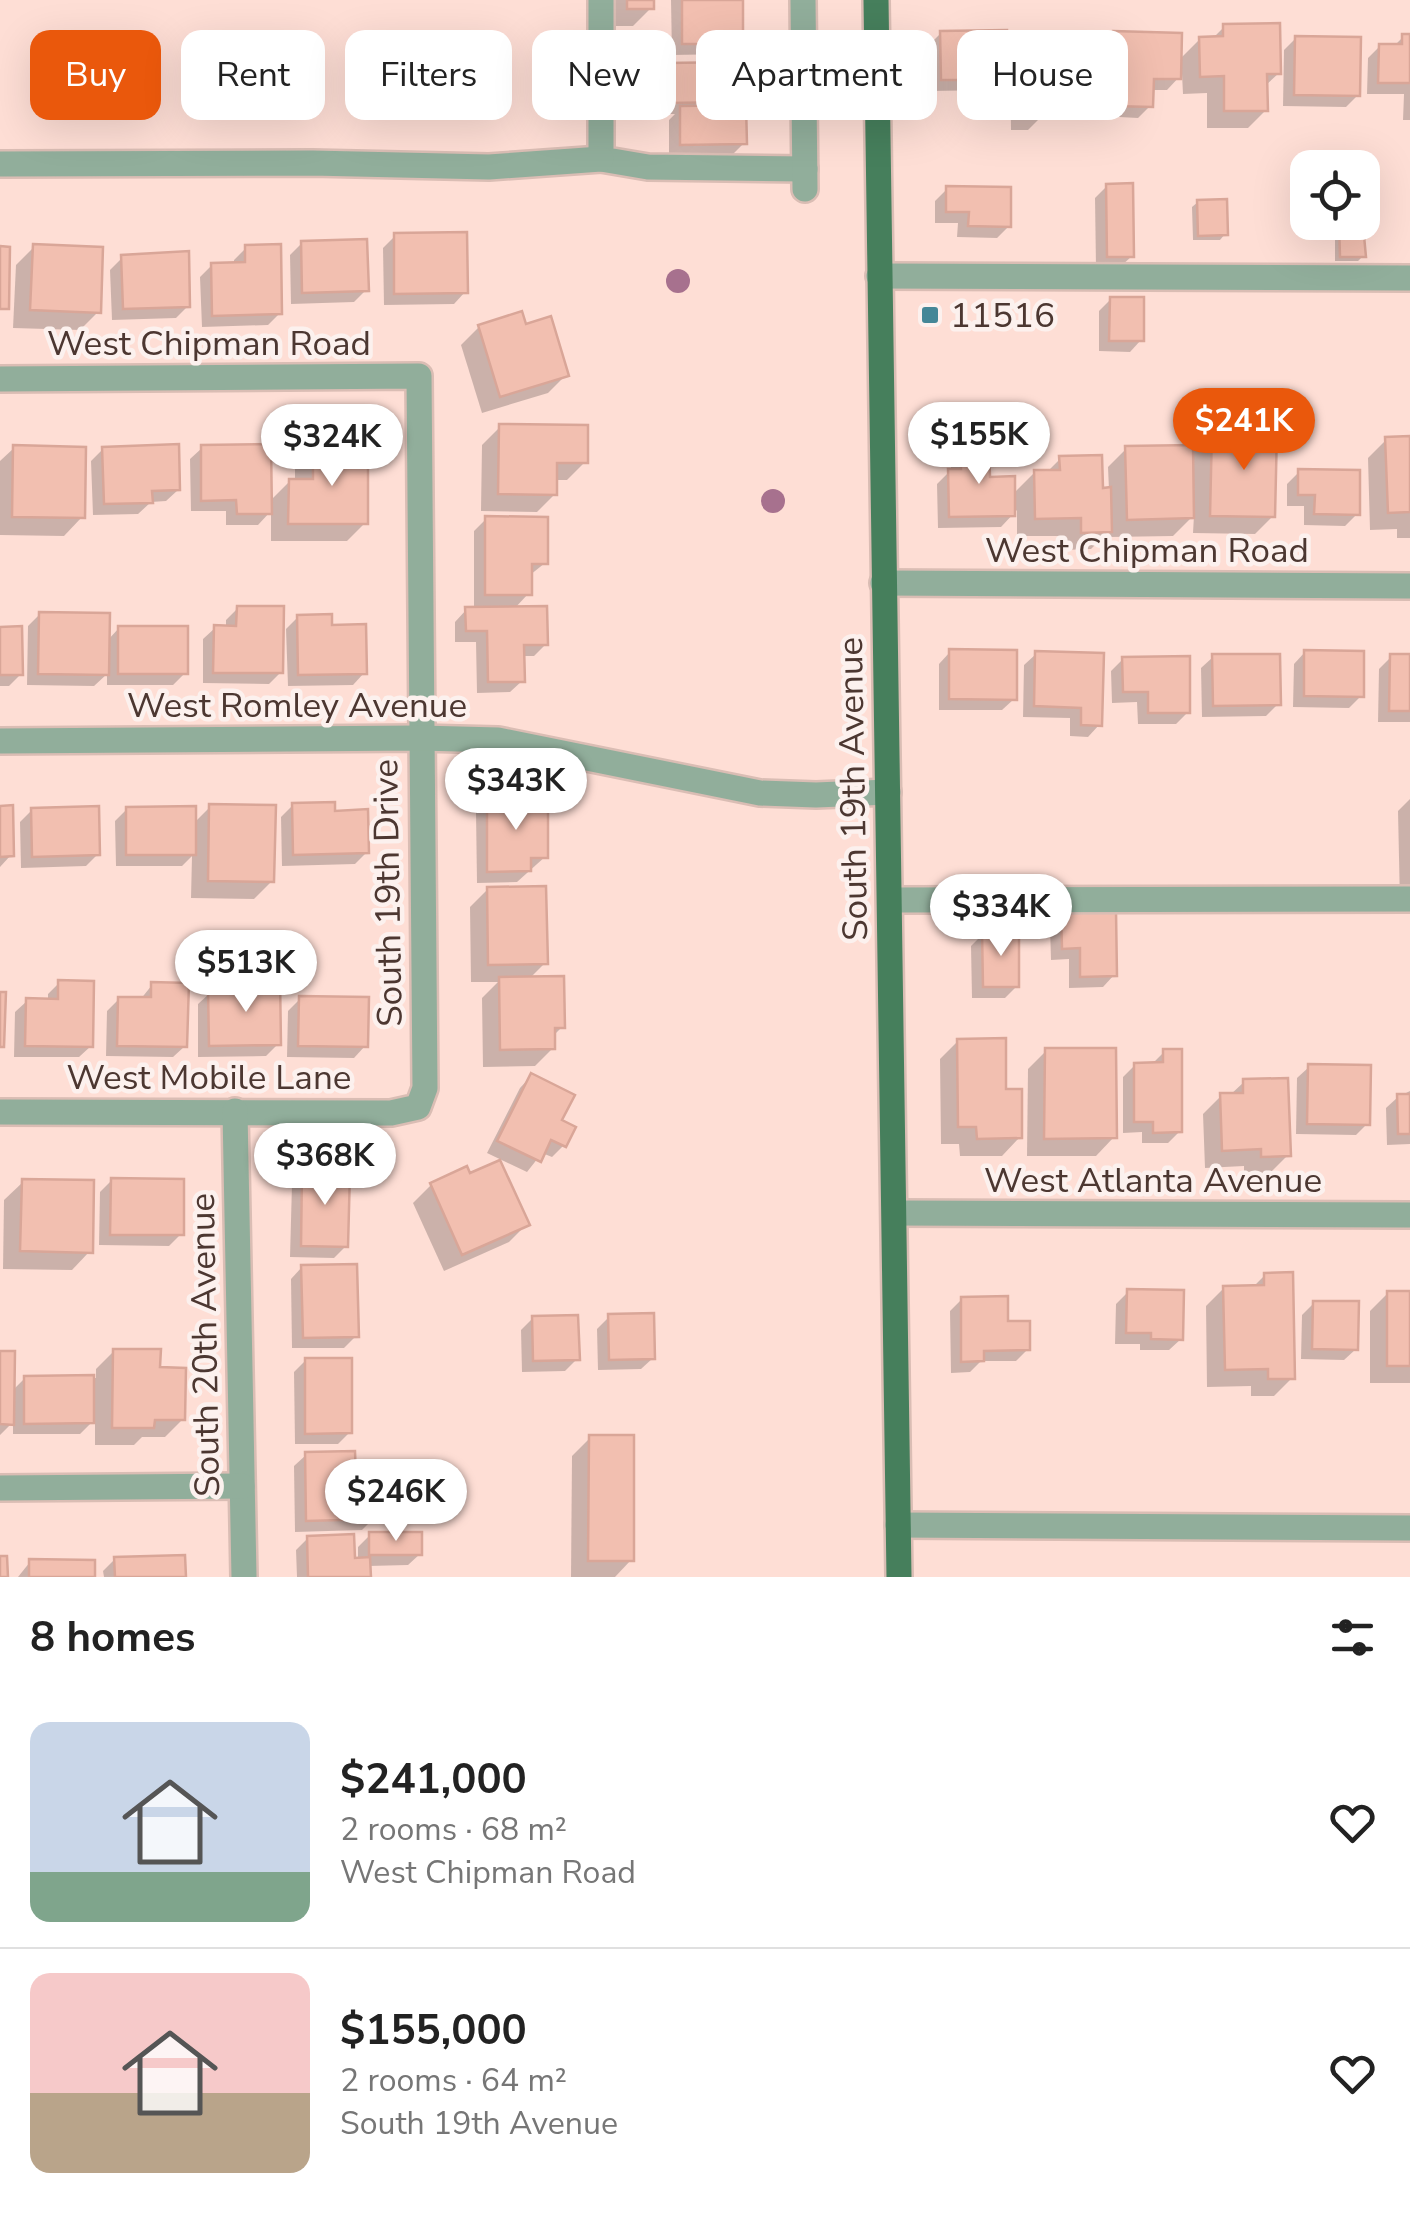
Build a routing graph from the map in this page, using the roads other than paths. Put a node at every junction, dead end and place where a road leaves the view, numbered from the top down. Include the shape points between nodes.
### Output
1 (601, 0) edge
2 (803, 0) edge
3 (876, 0) edge
4 (601, 160) junction
5 (0, 164) edge
6 (880, 276) junction
7 (1410, 278) edge
8 (419, 376) joint
9 (0, 379) edge
10 (883, 584) junction
11 (1410, 586) edge
12 (420, 738) junction
13 (0, 741) edge
14 (888, 792) junction
15 (1410, 899) edge
16 (890, 900) junction
17 (418, 1107) joint
18 (236, 1111) junction
19 (0, 1112) edge
20 (896, 1214) junction
21 (1410, 1215) edge
22 (242, 1486) junction
23 (0, 1488) edge
24 (898, 1525) junction
25 (1410, 1528) edge
26 (244, 1577) edge
27 (899, 1577) edge

1 - 4 street
2 - 4 street via 805,179
3 - 6 main road, South 19th Avenue
4 - 5 street via 489,167
6 - 7 street
6 - 10 main road, South 19th Avenue
8 - 9 street, West Chipman Road
8 - 12 street, South 19th Drive
10 - 11 street, West Chipman Road
10 - 14 main road, South 19th Avenue
12 - 13 street, West Romley Avenue
12 - 14 street, West Romley Avenue via 498,740 760,793
12 - 17 street, South 19th Drive via 426,1088
14 - 16 main road, South 19th Avenue
15 - 16 street
16 - 20 main road, South 19th Avenue
17 - 18 street, West Mobile Lane via 391,1113
18 - 19 street, West Mobile Lane
18 - 22 street, South 20th Avenue
20 - 21 street, West Atlanta Avenue
20 - 24 main road, South 19th Avenue
22 - 23 street
22 - 26 street, South 20th Avenue
24 - 25 street
24 - 27 main road, South 19th Avenue

